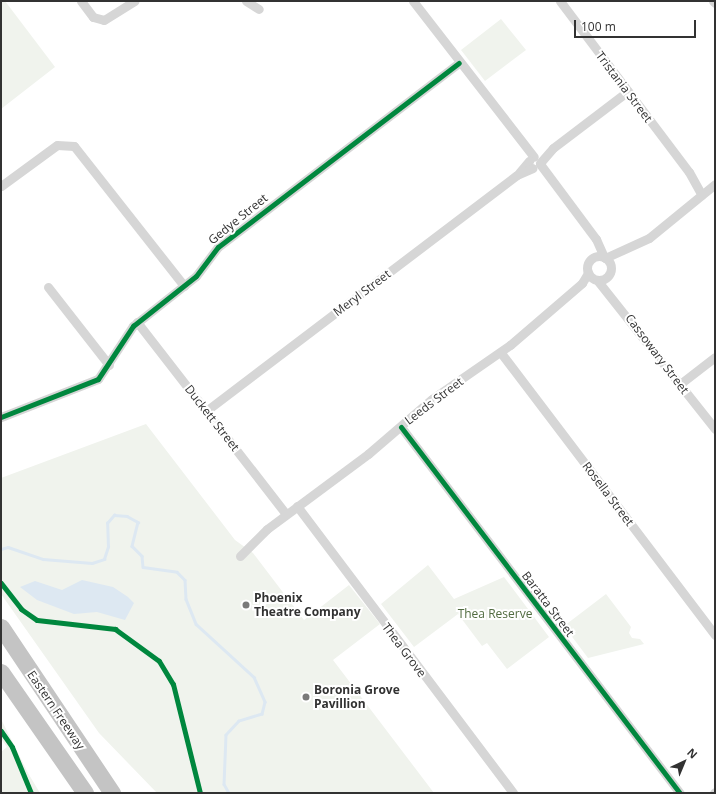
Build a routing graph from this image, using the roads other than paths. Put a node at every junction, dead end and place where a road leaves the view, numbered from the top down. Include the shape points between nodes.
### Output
1 (81, 1) edge
2 (135, 1) edge
3 (246, 1) edge
4 (413, 1) edge
5 (560, 1) edge
6 (259, 9) dead end
7 (459, 63) junction
8 (628, 91) junction
9 (534, 162) junction
10 (1, 186) edge
11 (708, 189) edge
12 (590, 233) junction
13 (630, 249) junction
14 (604, 257) junction
15 (593, 258) junction
16 (611, 267) junction
17 (607, 276) junction
18 (594, 277) junction
19 (184, 286) junction
20 (48, 287) dead end
21 (619, 303) junction
22 (137, 322) junction
23 (500, 353) junction
24 (715, 357) edge
25 (109, 365) junction
26 (680, 384) junction
27 (206, 411) junction
28 (1, 417) edge
29 (401, 427) junction
30 (715, 429) edge
31 (297, 506) junction
32 (286, 514) junction
33 (240, 556) dead end
34 (1, 627) edge
35 (715, 635) edge
36 (1, 672) edge
37 (85, 793) edge
38 (112, 793) edge
39 (513, 793) edge
40 (680, 793) edge

1 - 2 street via 93,16 104,20
3 - 6 street
4 - 7 street
5 - 8 street, Tristania Street
7 - 9 street
7 - 19 street, Gedye Street via 222,243
8 - 9 street
8 - 11 street, Tristania Street via 689,172
9 - 12 street
9 - 27 street, Meryl Street
10 - 19 street via 57,145 74,146
11 - 13 street
12 - 14 street
12 - 15 street
13 - 14 street
13 - 16 street
14 - 15 street
14 - 16 street
15 - 18 street via 588,263
16 - 17 street
17 - 18 street
17 - 21 street
18 - 21 street, Cassowary Street
18 - 23 street, Leeds Street via 572,292
19 - 22 street, Gedye Street
20 - 25 street
21 - 26 street, Cassowary Street
22 - 25 street, Gedye Street via 123,339
22 - 27 street, Duckett Street
23 - 29 street, Leeds Street via 432,399
23 - 35 street, Rosella Street
24 - 26 street
25 - 28 street, Gedye Street via 86,386
26 - 30 street, Cassowary Street
27 - 32 street, Duckett Street
29 - 31 street, Leeds Street
29 - 40 street, Baratta Street
31 - 32 street, Leeds Street
31 - 39 street, Thea Grove
32 - 33 street, Leeds Street
34 - 38 highway, Eastern Freeway
36 - 37 highway, Eastern Freeway

